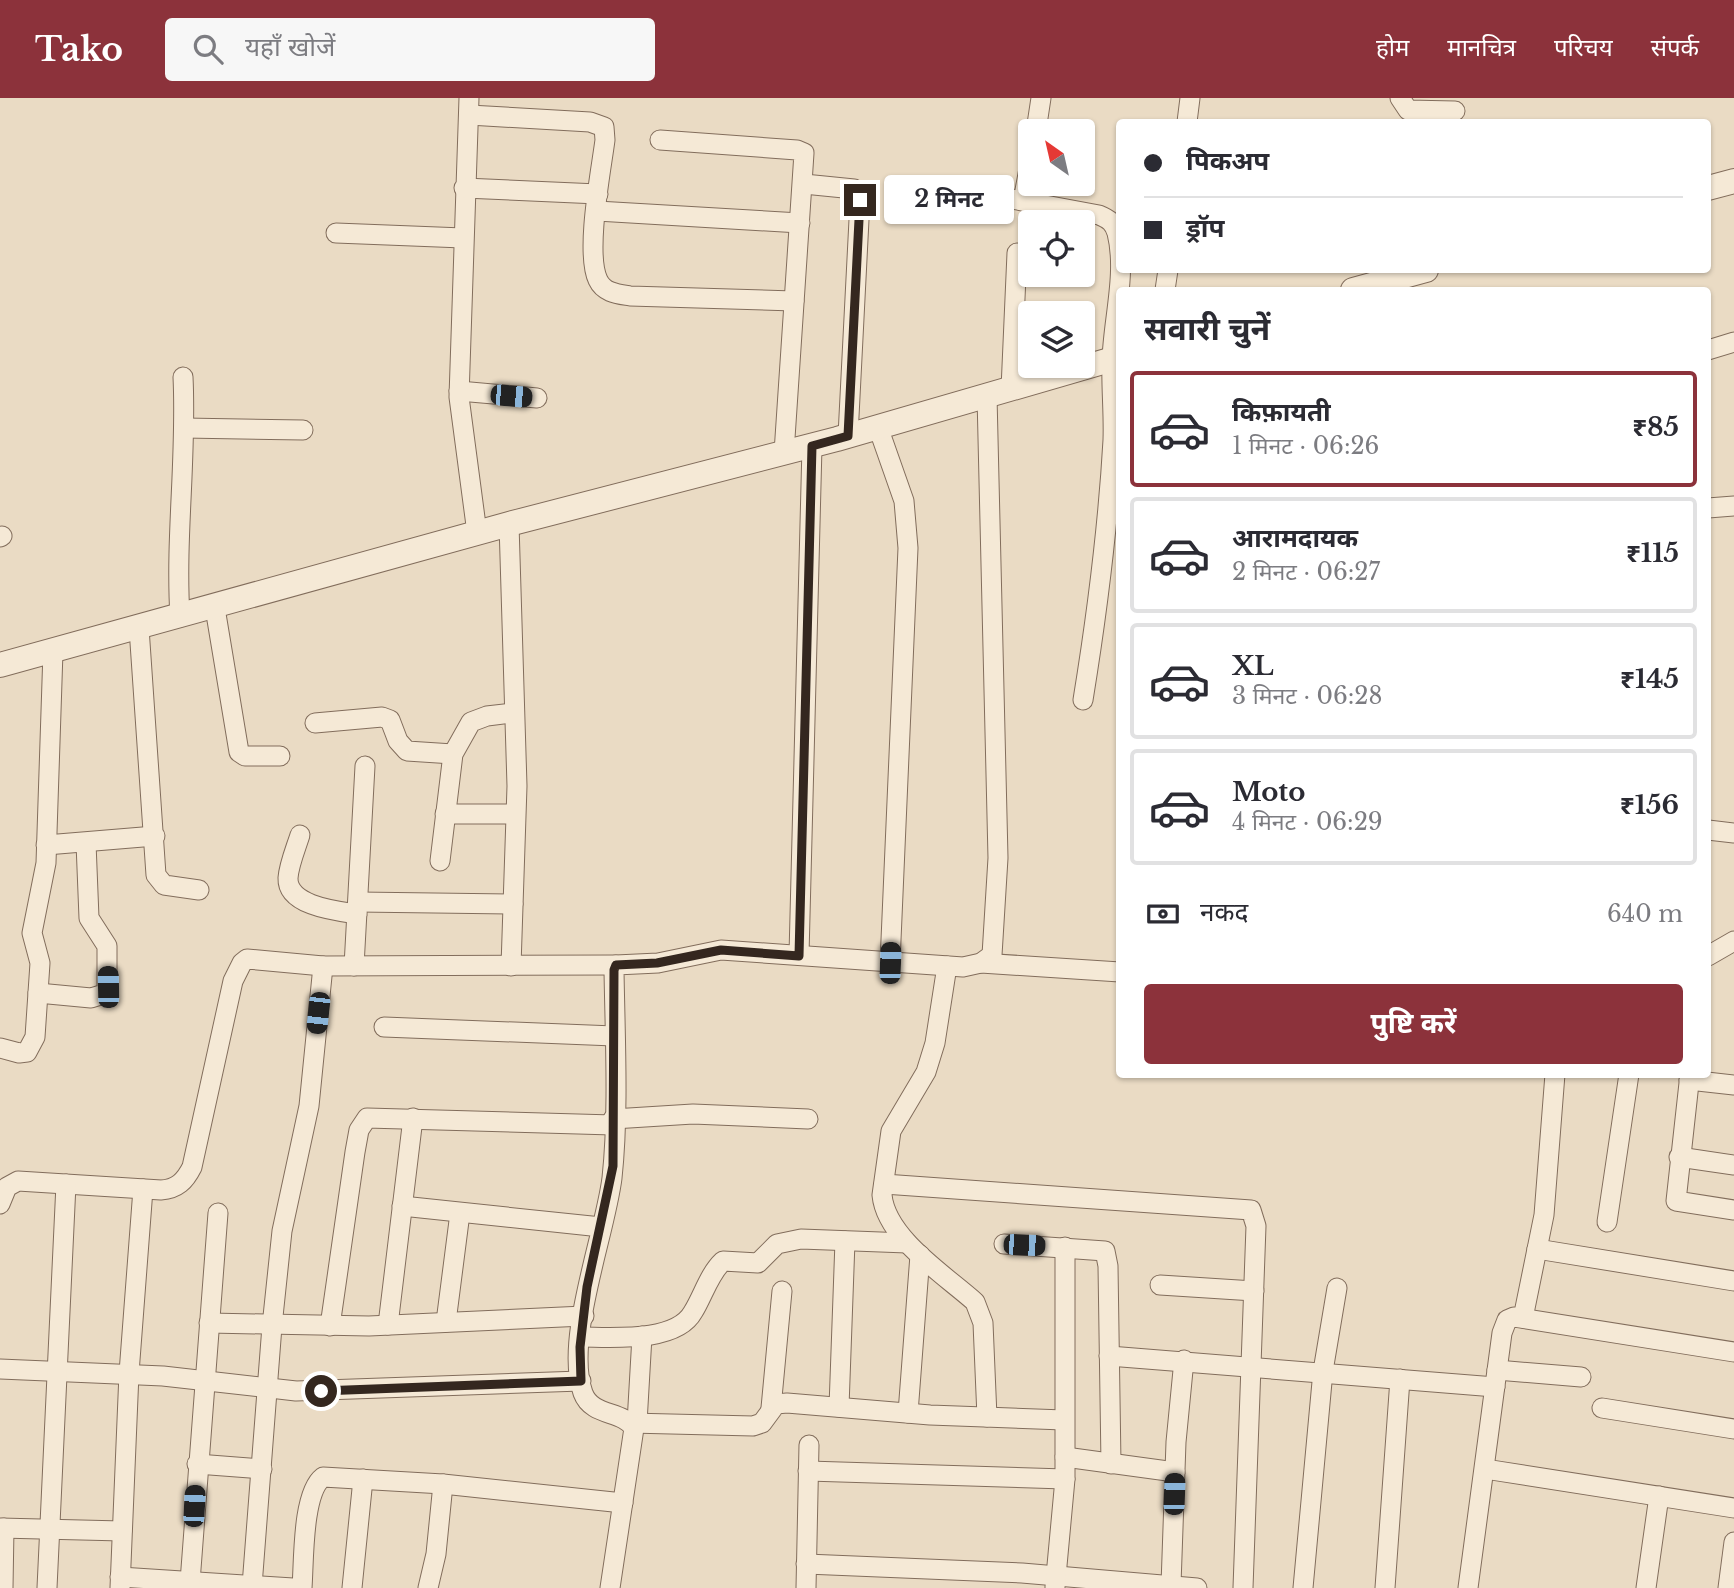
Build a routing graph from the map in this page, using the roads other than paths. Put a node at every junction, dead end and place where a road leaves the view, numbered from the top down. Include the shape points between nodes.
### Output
1 (1041, 98) edge
2 (1190, 98) edge
3 (1400, 98) edge
4 (469, 107) edge
5 (1455, 110) edge
6 (1038, 119) edge
7 (1187, 119) edge
8 (660, 140) dead end
9 (1734, 181) edge
10 (804, 184) junction
11 (1711, 187) edge
12 (464, 188) junction
13 (979, 193) dead end
14 (1024, 196) edge
15 (1023, 201) junction
16 (598, 202) junction
17 (800, 223) junction
18 (1116, 232) edge
19 (336, 233) dead end
20 (463, 238) junction
21 (1017, 253) dead end
22 (1416, 273) edge
23 (1369, 287) edge
24 (794, 301) junction
25 (1734, 342) edge
26 (1711, 349) edge
27 (1116, 359) edge
28 (183, 376) dead end
29 (459, 391) junction
30 (999, 392) junction
31 (537, 398) dead end
32 (878, 427) junction
33 (184, 428) junction
34 (303, 430) dead end
35 (848, 436) junction
36 (812, 446) junction
37 (784, 453) junction
38 (1734, 506) edge
39 (1711, 508) edge
40 (509, 524) junction
41 (477, 533) junction
42 (215, 608) junction
43 (180, 617) junction
44 (139, 628) junction
45 (53, 651) junction
46 (0, 665) edge
47 (1083, 700) dead end
48 (512, 713) junction
49 (315, 723) dead end
50 (453, 754) junction
51 (279, 756) dead end
52 (365, 766) dead end
53 (445, 814) junction
54 (516, 814) junction
55 (1711, 830) edge
56 (1734, 833) edge
57 (300, 835) dead end
58 (155, 836) junction
59 (86, 843) junction
60 (46, 845) junction
61 (440, 861) dead end
62 (199, 890) dead end
63 (513, 904) junction
64 (357, 908) junction
65 (1734, 941) edge
66 (1711, 954) edge
67 (799, 956) junction
68 (890, 963) junction
69 (981, 963) junction
70 (616, 965) junction
71 (323, 966) junction
72 (354, 966) junction
73 (511, 966) junction
74 (947, 966) junction
75 (1116, 972) edge
76 (38, 993) junction
77 (384, 1027) dead end
78 (614, 1036) junction
79 (0, 1048) edge
80 (1555, 1078) edge
81 (1628, 1078) edge
82 (1689, 1078) edge
83 (1695, 1078) edge
84 (1734, 1085) edge
85 (413, 1118) junction
86 (808, 1119) dead end
87 (613, 1122) junction
88 (1679, 1157) junction
89 (1734, 1165) edge
90 (66, 1184) junction
91 (884, 1184) junction
92 (143, 1189) junction
93 (0, 1204) edge
94 (402, 1206) junction
95 (1734, 1210) edge
96 (218, 1213) dead end
97 (460, 1213) junction
98 (1608, 1222) dead end
99 (601, 1227) junction
100 (845, 1241) junction
101 (1004, 1244) dead end
102 (1065, 1247) junction
103 (913, 1249) junction
104 (1537, 1249) junction
105 (1734, 1281) edge
106 (1160, 1285) dead end
107 (1337, 1288) dead end
108 (782, 1291) dead end
109 (1254, 1291) junction
110 (584, 1316) junction
111 (1523, 1318) junction
112 (446, 1322) junction
113 (209, 1323) junction
114 (388, 1325) junction
115 (272, 1326) junction
116 (330, 1326) junction
117 (642, 1336) junction
118 (581, 1337) junction
119 (1734, 1352) edge
120 (1109, 1356) junction
121 (1185, 1360) junction
122 (1251, 1368) junction
123 (0, 1369) edge
124 (58, 1371) junction
125 (1323, 1371) junction
126 (130, 1374) junction
127 (1581, 1377) dead end
128 (1400, 1378) junction
129 (1496, 1378) junction
130 (205, 1381) junction
131 (581, 1381) junction
132 (268, 1388) junction
133 (839, 1407) junction
134 (771, 1408) junction
135 (1602, 1408) dead end
136 (908, 1413) junction
137 (987, 1417) junction
138 (1064, 1420) junction
139 (634, 1423) junction
140 (1734, 1429) edge
141 (809, 1445) dead end
142 (1065, 1457) junction
143 (197, 1464) junction
144 (1111, 1464) junction
145 (262, 1469) junction
146 (1485, 1469) junction
147 (808, 1471) junction
148 (1175, 1472) junction
149 (363, 1479) junction
150 (1065, 1479) junction
151 (443, 1484) junction
152 (1659, 1496) junction
153 (623, 1503) junction
154 (1734, 1508) edge
155 (2, 1528) edge
156 (51, 1529) junction
157 (122, 1531) junction
158 (1734, 1542) edge
159 (806, 1564) junction
160 (190, 1582) junction
161 (1055, 1582) edge
162 (120, 1583) edge
163 (1171, 1585) junction
164 (253, 1586) junction
165 (3, 1588) edge
166 (47, 1588) edge
167 (293, 1588) edge
168 (302, 1588) edge
169 (352, 1588) edge
170 (428, 1588) edge
171 (610, 1588) edge
172 (806, 1588) edge
173 (1197, 1588) edge
174 (1243, 1588) edge
175 (1303, 1588) edge
176 (1385, 1588) edge
177 (1468, 1588) edge
178 (1646, 1588) edge
179 (1728, 1588) edge

1 - 6 street
2 - 7 street
3 - 5 street via 1408,110
4 - 12 street
4 - 16 street via 604,127
8 - 10 street via 797,150 804,153
9 - 11 street
10 - 17 street
10 - 35 street via 854,189 860,200
12 - 16 street
12 - 20 street
13 - 15 street
14 - 15 street
15 - 18 street via 1099,215 1113,223
16 - 17 street
16 - 24 street via 595,268 598,281 615,294
17 - 24 street
19 - 20 street
20 - 29 street
21 - 30 street
22 - 23 street
24 - 37 street
25 - 26 street
27 - 30 street
27 - 47 street via 1108,503
28 - 33 street
29 - 31 street
29 - 41 street
30 - 32 street
30 - 69 street via 998,858 994,947
32 - 35 street
32 - 68 street via 904,501 908,548
33 - 34 street
33 - 43 street via 177,562
35 - 36 street
36 - 37 street
36 - 67 street
37 - 40 street
38 - 39 street
40 - 41 street
40 - 48 street
41 - 42 street
42 - 43 street
42 - 51 street via 239,751 245,756
43 - 44 street
44 - 45 street
44 - 58 street
45 - 46 street
45 - 60 street
48 - 50 street via 471,722
48 - 54 street
49 - 50 street via 382,718 390,720 407,751
50 - 53 street
52 - 64 street
53 - 54 street
53 - 61 street
54 - 63 street
55 - 56 street
57 - 64 street via 288,880 291,892 302,900
58 - 59 street
58 - 62 street via 159,882
59 - 60 street
59 - 76 street via 89,918 107,946 107,993 91,998
60 - 76 street via 32,922 40,954
63 - 64 street
63 - 73 street
64 - 72 street
65 - 66 street
67 - 68 street
67 - 70 street via 721,950 657,963
68 - 74 street
69 - 74 street
69 - 75 street
70 - 73 street
70 - 78 street
71 - 72 street
71 - 92 street via 247,959 242,963 233,981 192,1167 176,1187
71 - 115 street via 309,1106 282,1231
72 - 73 street
74 - 91 street via 936,1043 926,1072 891,1131
76 - 79 street via 32,1046 19,1053
77 - 78 street
78 - 87 street
80 - 104 street
81 - 98 street
82 - 88 street
83 - 84 street
85 - 87 street
85 - 94 street
85 - 116 street via 373,1116 359,1130
86 - 87 street via 693,1114
87 - 99 street via 611,1183
88 - 89 street
88 - 95 street via 1676,1201
90 - 92 street
90 - 93 street via 18,1181 7,1187
90 - 124 street
91 - 103 street via 883,1205
91 - 109 street via 1245,1208 1251,1210 1256,1226
92 - 126 street
94 - 97 street
94 - 114 street
96 - 113 street
97 - 99 street
97 - 112 street
99 - 110 street
100 - 103 street
100 - 117 street via 784,1242 758,1263 723,1261 691,1317 672,1329
100 - 133 street
101 - 102 street
102 - 120 street via 1105,1251
102 - 138 street
103 - 136 street
103 - 137 street via 979,1310
104 - 105 street
104 - 111 street
106 - 109 street
107 - 125 street
108 - 134 street
109 - 122 street
110 - 112 street
110 - 118 street
111 - 119 street
111 - 129 street via 1514,1317 1504,1326
112 - 114 street
113 - 115 street
113 - 130 street
114 - 116 street
115 - 116 street
115 - 132 street
117 - 118 street
117 - 139 street
118 - 131 street
120 - 121 street
120 - 144 street
121 - 122 street
121 - 148 street
122 - 125 street
122 - 174 street
123 - 124 street
124 - 126 street
124 - 156 street
125 - 128 street
125 - 175 street
126 - 130 street
126 - 157 street
127 - 129 street
128 - 129 street
128 - 176 street
129 - 146 street
130 - 132 street
130 - 143 street
131 - 132 street via 345,1390
131 - 139 street via 590,1404
132 - 145 street
133 - 134 street via 787,1403
133 - 136 street
134 - 139 street via 762,1423 753,1426
135 - 140 street
136 - 137 street
137 - 138 street
138 - 142 street
139 - 153 street
141 - 147 street
142 - 144 street
142 - 150 street
143 - 145 street
143 - 160 street
144 - 148 street
145 - 164 street
146 - 152 street
146 - 177 street
147 - 150 street
147 - 159 street
148 - 163 street
149 - 151 street
149 - 168 street via 323,1477 316,1482 309,1505
149 - 169 street
150 - 161 street
151 - 153 street
151 - 170 street
152 - 154 street
152 - 178 street
153 - 171 street
155 - 156 street
155 - 165 street
156 - 157 street
156 - 166 street
157 - 162 street
158 - 179 street
159 - 161 street
159 - 172 street
160 - 162 street
160 - 164 street
161 - 163 street
163 - 173 street
164 - 167 street

